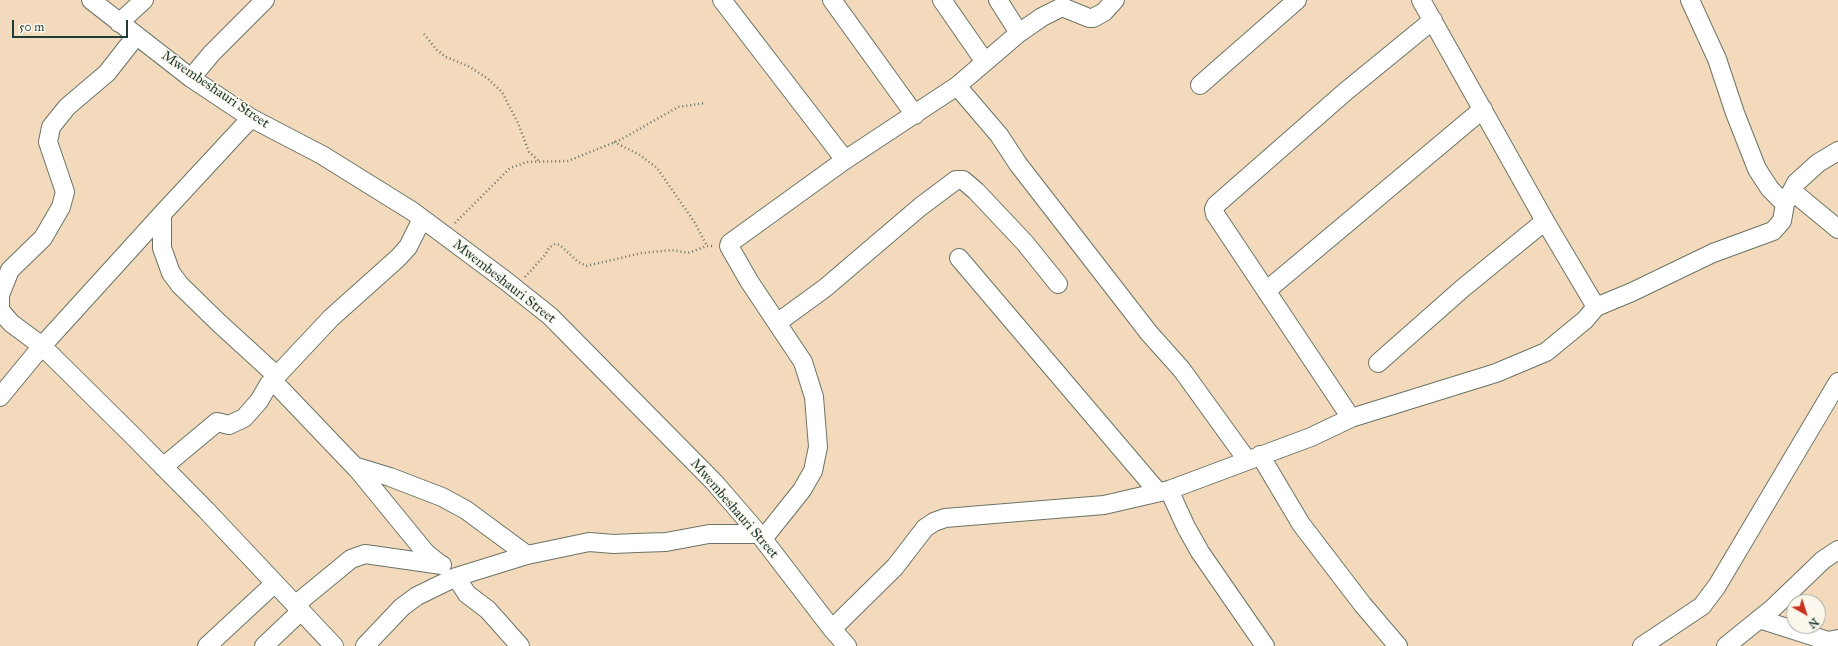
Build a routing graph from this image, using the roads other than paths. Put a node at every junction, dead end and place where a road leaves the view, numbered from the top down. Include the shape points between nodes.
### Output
1 (91, 0) edge
2 (144, 0) edge
3 (265, 0) edge
4 (722, 0) edge
5 (832, 0) edge
6 (942, 0) edge
7 (998, 0) edge
8 (1114, 0) edge
9 (1297, 0) edge
10 (1421, 0) edge
11 (1690, 0) edge
12 (1433, 20) junction
13 (119, 23) junction
14 (1019, 33) junction
15 (136, 36) junction
16 (985, 62) junction
17 (191, 78) junction
18 (1200, 85) dead end
19 (957, 86) junction
20 (1483, 109) junction
21 (915, 115) junction
22 (251, 118) junction
23 (1838, 151) edge
24 (845, 160) junction
25 (1788, 198) junction
26 (162, 214) junction
27 (422, 219) junction
28 (1545, 221) junction
29 (1838, 229) edge
30 (959, 258) dead end
31 (1058, 284) dead end
32 (1266, 291) junction
33 (0, 296) edge
34 (1596, 307) junction
35 (777, 323) junction
36 (42, 346) junction
37 (1378, 363) dead end
38 (275, 378) junction
39 (1838, 382) edge
40 (0, 397) edge
41 (1351, 418) junction
42 (1254, 458) junction
43 (354, 466) junction
44 (163, 467) junction
45 (1164, 491) junction
46 (761, 537) junction
47 (1838, 550) edge
48 (526, 555) junction
49 (441, 565) junction
50 (462, 575) junction
51 (275, 583) junction
52 (298, 608) junction
53 (1759, 619) junction
54 (832, 629) junction
55 (1838, 639) edge
56 (206, 646) edge
57 (264, 646) edge
58 (334, 646) edge
59 (365, 646) edge
60 (520, 646) edge
61 (847, 646) edge
62 (1265, 646) edge
63 (1398, 646) edge
64 (1642, 646) edge
65 (1726, 646) edge

1 - 13 street, Mwembeshauri Street
2 - 13 street
3 - 17 street
4 - 24 street
5 - 21 street
6 - 16 street
7 - 14 street
8 - 14 street via 1104,12 1093,18 1066,7 1058,8
9 - 18 street
10 - 12 street
11 - 25 street via 1716,59 1757,170 1770,189
12 - 20 street
12 - 32 street via 1345,92 1216,205 1215,214
13 - 15 street, Mwembeshauri Street
14 - 16 street
15 - 17 street, Mwembeshauri Street
15 - 33 street via 106,73 67,107 51,127 48,142 65,192 61,207 43,238 10,270
16 - 19 street
17 - 22 street, Mwembeshauri Street
19 - 21 street
19 - 42 street via 999,135 1018,164 1149,333
20 - 28 street
20 - 32 street
21 - 24 street
22 - 26 street
22 - 27 street, Mwembeshauri Street via 322,155
23 - 25 street via 1806,173 1796,183
24 - 35 street via 733,240 729,246
25 - 29 street
25 - 34 street via 1782,221 1773,231 1713,253
26 - 36 street
26 - 38 street via 162,248 171,272 180,285
27 - 38 street via 408,247 398,258 332,318
27 - 46 street, Mwembeshauri Street via 550,316 714,482
28 - 34 street
28 - 37 street via 1463,288
30 - 45 street
31 - 35 street via 1025,243 976,191 963,180 956,180 920,206 825,288
32 - 41 street
33 - 36 street via 0,310 11,323
34 - 41 street via 1585,320 1546,352 1496,373
35 - 46 street via 803,362 814,397 818,447 812,471 802,490
36 - 40 street
36 - 44 street
38 - 43 street
38 - 44 street via 244,418 229,425 217,422
39 - 64 street via 1717,586 1702,606
41 - 42 street via 1311,437
42 - 45 street
42 - 63 street via 1363,605
43 - 48 street via 390,476 442,497 472,514
43 - 49 street via 426,552
44 - 51 street
45 - 54 street via 1104,505 945,518 934,522 926,528 895,567
45 - 62 street via 1200,552
46 - 48 street via 709,534 666,542 589,542
46 - 54 street, Mwembeshauri Street
47 - 53 street via 1823,560
48 - 50 street
49 - 50 street
49 - 52 street via 366,554 351,559
50 - 59 street via 417,596 402,607
50 - 60 street via 467,594 488,610
51 - 52 street
51 - 56 street
52 - 57 street
52 - 58 street
53 - 55 street via 1828,640
53 - 65 street
54 - 61 street, Mwembeshauri Street

